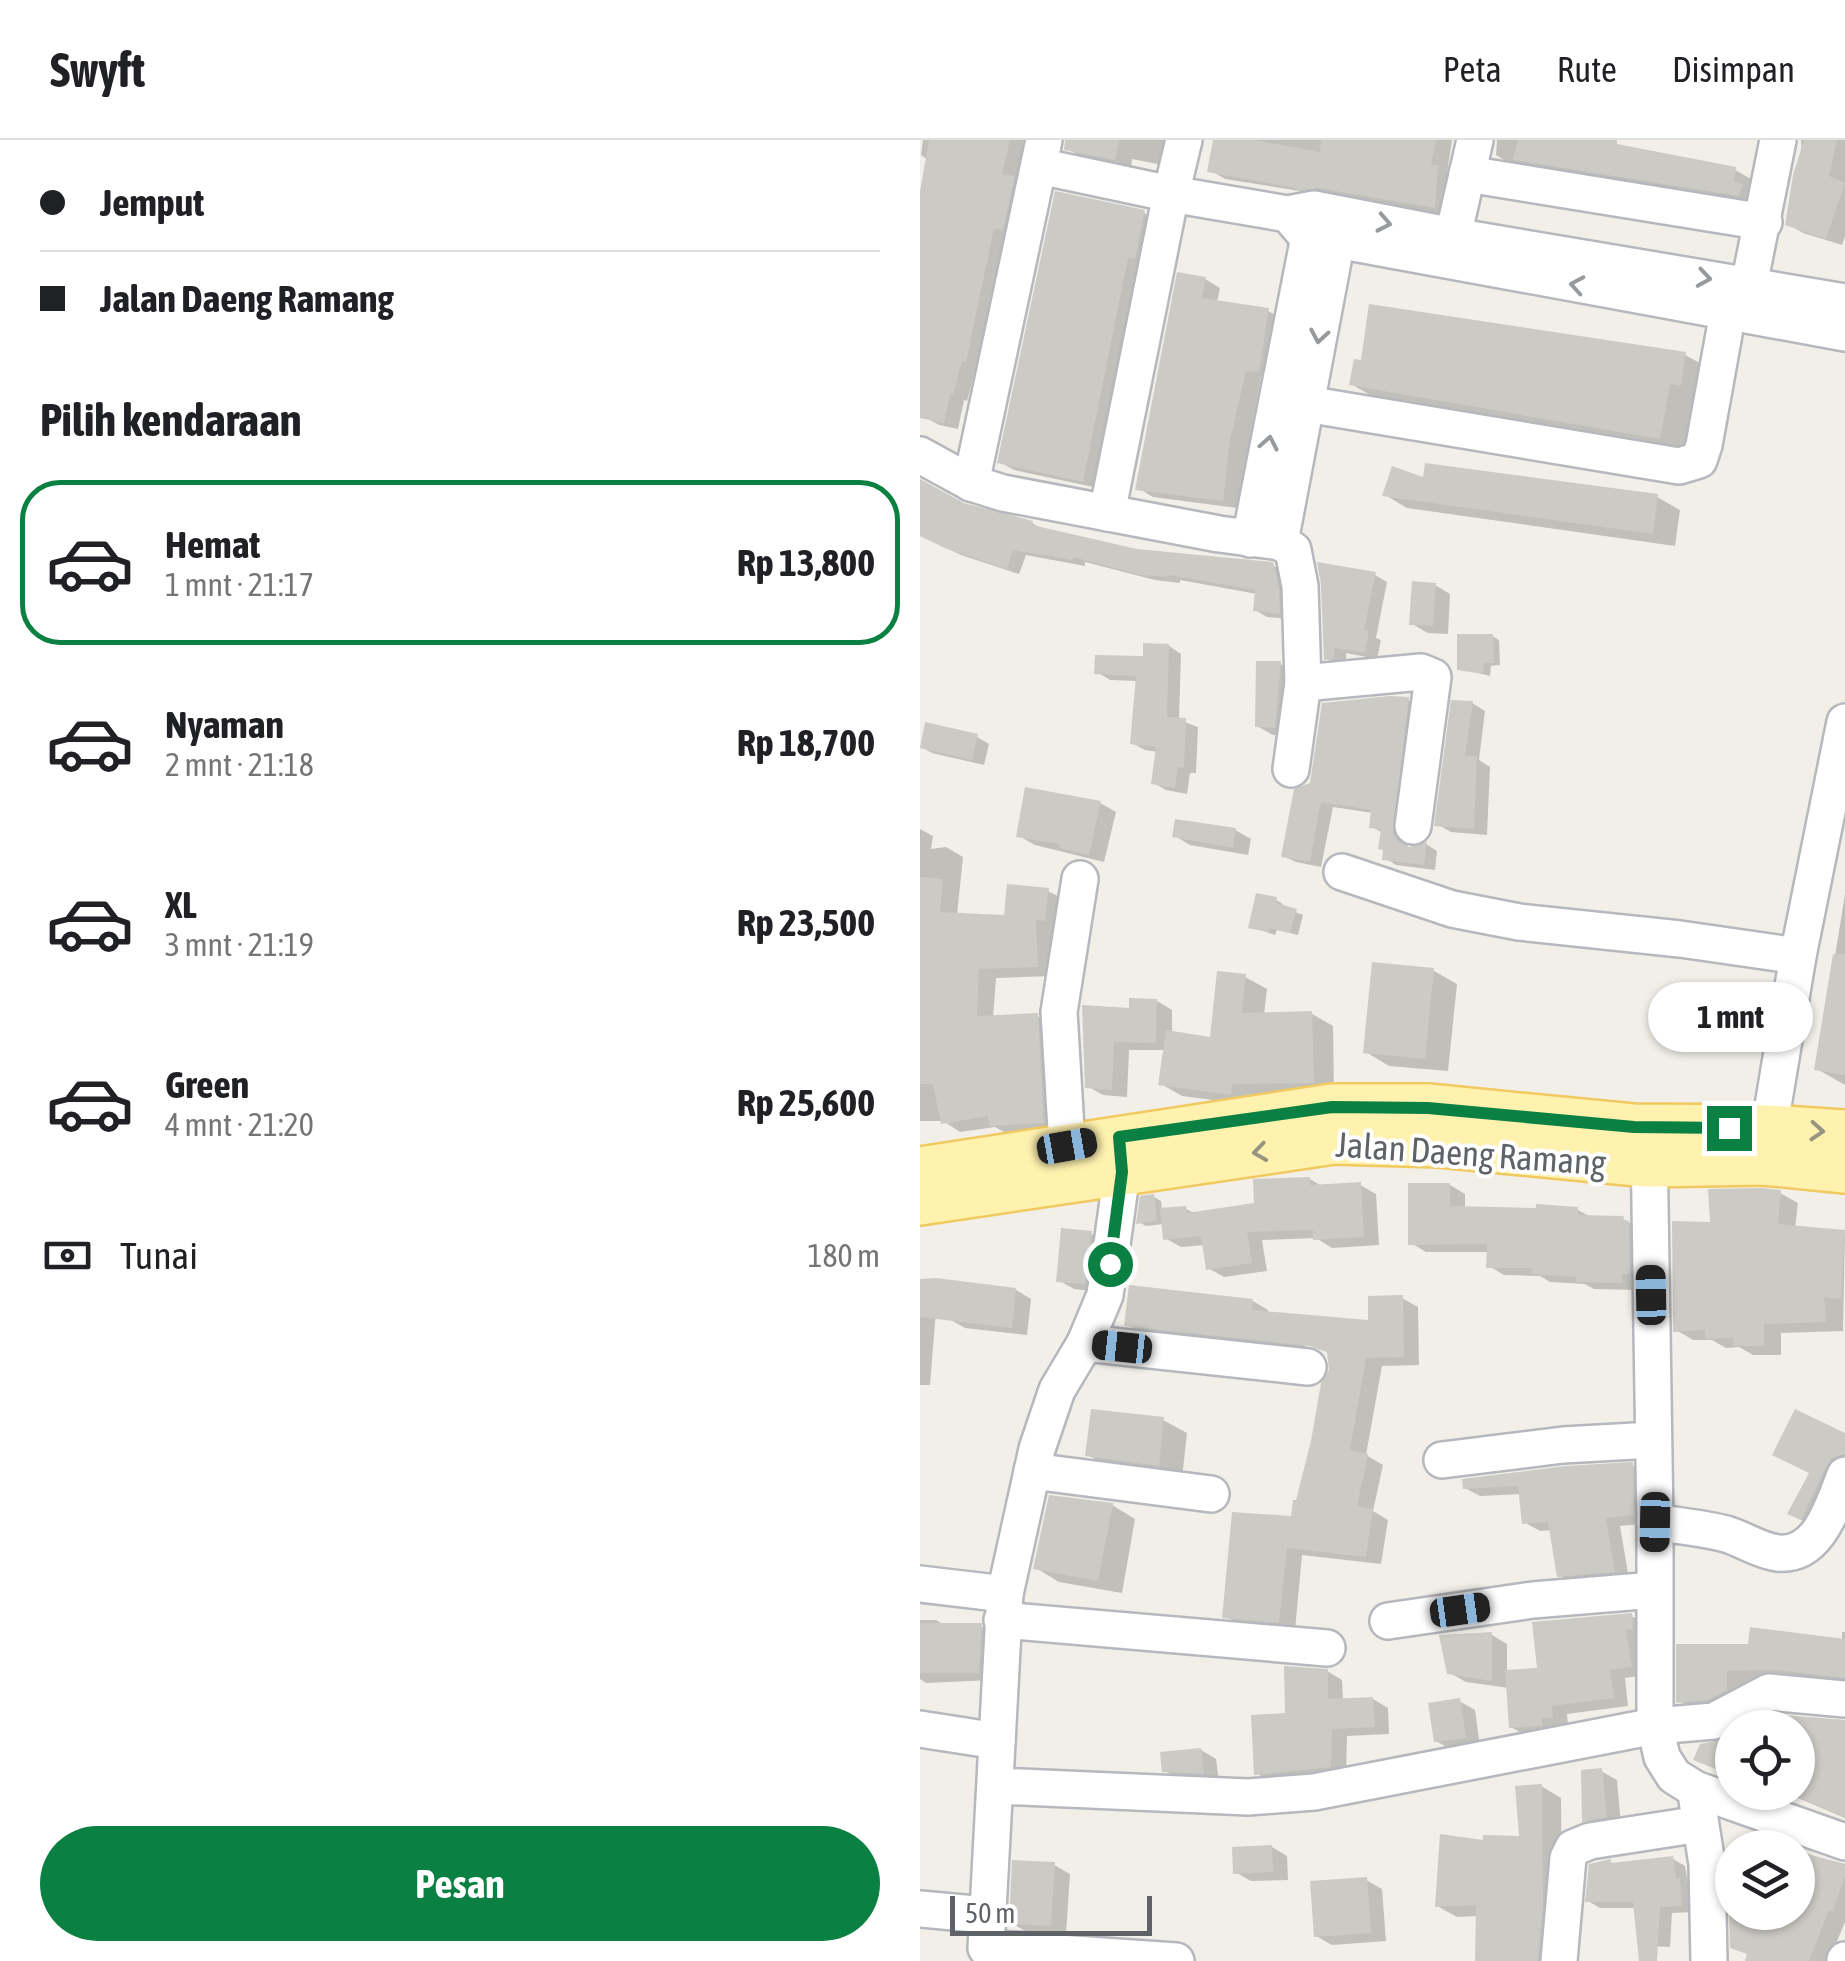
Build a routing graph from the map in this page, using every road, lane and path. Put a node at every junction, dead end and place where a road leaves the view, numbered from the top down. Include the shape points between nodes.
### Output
1 (1184, 140) edge
2 (1769, 142) edge
3 (1042, 153) edge
4 (1471, 157) edge
5 (1171, 194) junction
6 (1318, 222) junction
7 (1764, 222) junction
8 (1453, 236) junction
9 (1738, 299) junction
10 (1845, 302) edge
11 (1845, 333) edge
12 (1306, 404) junction
13 (920, 455) edge
14 (971, 483) junction
15 (1107, 513) junction
16 (1265, 540) junction
17 (1303, 683) junction
18 (1845, 722) edge
19 (1291, 769) dead end
20 (1413, 826) dead end
21 (1342, 872) dead end
22 (1080, 880) dead end
23 (1798, 956) junction
24 (1845, 1133) edge
25 (1766, 1145) junction
26 (1067, 1146) junction
27 (1648, 1146) junction
28 (1120, 1155) junction
29 (920, 1170) edge
30 (1845, 1170) edge
31 (920, 1202) edge
32 (1084, 1344) junction
33 (1308, 1367) dead end
34 (1653, 1440) junction
35 (1442, 1460) dead end
36 (1032, 1472) junction
37 (1845, 1476) edge
38 (1211, 1494) dead end
39 (1655, 1522) junction
40 (920, 1584) edge
41 (1654, 1590) junction
42 (1004, 1607) junction
43 (1388, 1620) dead end
44 (1327, 1648) dead end
45 (1845, 1698) edge
46 (1655, 1726) junction
47 (920, 1729) edge
48 (997, 1741) junction
49 (997, 1786) junction
50 (1698, 1806) junction
51 (1845, 1842) edge
52 (920, 1909) edge
53 (986, 1915) junction
54 (1176, 1961) edge
55 (1558, 1961) edge
56 (1709, 1961) edge

1 - 5 street
2 - 7 street
3 - 5 street
3 - 14 street
4 - 7 street
4 - 8 street
5 - 6 street
5 - 15 street
6 -> 8 street
9 -> 6 street
6 -> 12 street
16 -> 6 street
7 - 9 street
8 -> 9 street
9 - 10 street
9 - 11 street
9 - 12 street via 1704,445 1690,465
12 - 16 street
13 - 14 street
14 - 15 street
15 - 16 street
16 - 17 street via 1293,550 1298,562
17 - 19 street
17 - 20 street via 1420,672 1433,677
18 - 23 street
21 - 23 street via 1452,910
22 - 26 street via 1059,1012
23 - 25 street
25 -> 24 main road, Jalan Daeng Ramang
25 - 27 main road, Jalan Daeng Ramang
25 - 30 main road, Jalan Daeng Ramang
26 - 28 main road, Jalan Daeng Ramang
26 - 29 main road, Jalan Daeng Ramang
27 - 28 main road, Jalan Daeng Ramang via 1402,1125 1332,1107 1308,1127
27 - 34 street
28 - 31 main road, Jalan Daeng Ramang
28 - 32 street via 1106,1294
32 - 33 street
32 - 36 street via 1057,1390
34 - 35 street
34 - 39 street
36 - 38 street
36 - 42 street
37 - 39 street via 1812,1542 1779,1554 1726,1534
39 - 41 street
40 - 42 street
41 - 43 street
41 - 46 street
42 - 44 street
42 - 48 street
45 - 46 street via 1769,1692 1714,1721
46 - 49 street via 1314,1792 1203,1796
46 - 50 street via 1662,1758
47 - 48 street
48 - 49 street
49 - 53 street
50 - 51 street
50 - 55 street via 1573,1848
50 - 56 street
52 - 53 street
53 - 54 street via 986,1948

